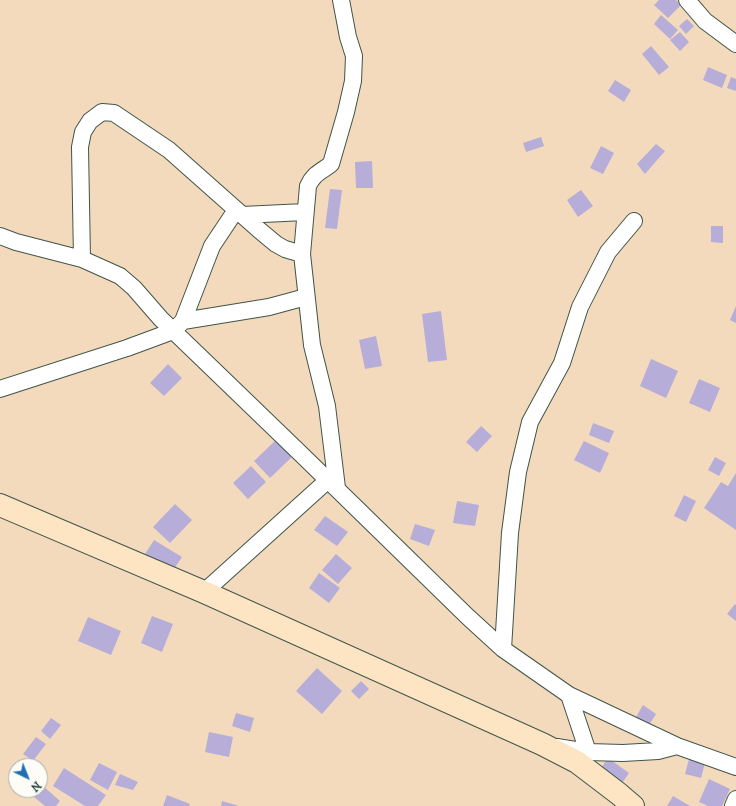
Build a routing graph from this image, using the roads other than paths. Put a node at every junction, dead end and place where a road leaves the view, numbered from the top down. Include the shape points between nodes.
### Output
1 (341, 0) edge
2 (687, 0) edge
3 (736, 44) edge
4 (239, 212) junction
5 (305, 212) junction
6 (634, 220) dead end
7 (0, 236) edge
8 (302, 254) junction
9 (82, 259) junction
10 (306, 297) junction
11 (178, 326) junction
12 (0, 389) edge
13 (332, 484) junction
14 (0, 505) edge
15 (204, 592) junction
16 (503, 649) junction
17 (569, 694) junction
18 (542, 744) junction
19 (677, 746) junction
20 (588, 752) junction
21 (736, 767) edge
22 (736, 799) edge
23 (633, 806) edge
24 (733, 806) edge

1 - 5 street via 354,56 353,81 334,157 331,164 311,178
2 - 3 street via 705,21
4 - 5 street
4 - 8 street via 276,244
4 - 9 street via 169,150 114,113 102,112 90,121 83,132 80,147
4 - 11 street via 212,246
5 - 8 street
6 - 16 street via 608,252 580,307 562,363 530,422 518,472 510,533
7 - 9 street
8 - 10 street
9 - 11 street via 120,276 161,319
10 - 11 street
10 - 13 street via 312,345 327,406
11 - 12 street via 127,348
11 - 13 street
13 - 15 street
13 - 16 street
14 - 15 street
15 - 18 street
16 - 17 street
17 - 19 street
17 - 20 street
18 - 20 street
18 - 23 street via 577,762
19 - 20 street via 658,751
19 - 21 street
22 - 24 street

